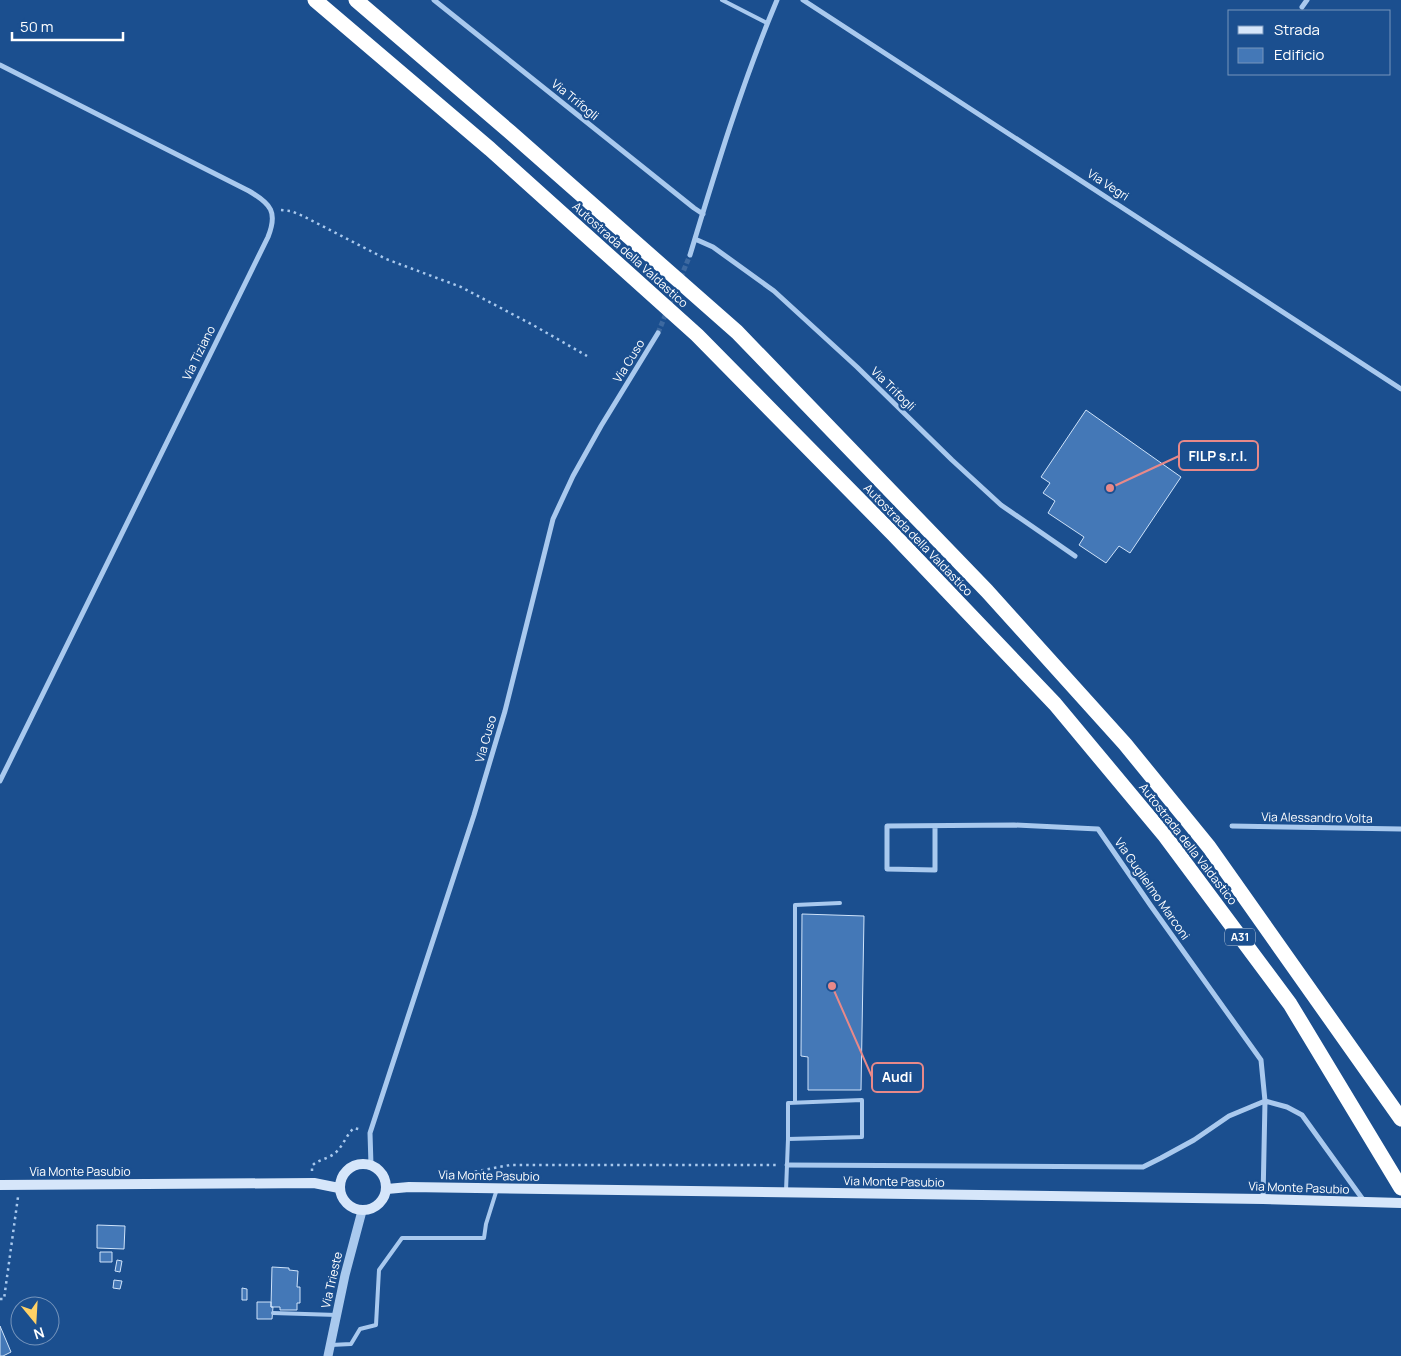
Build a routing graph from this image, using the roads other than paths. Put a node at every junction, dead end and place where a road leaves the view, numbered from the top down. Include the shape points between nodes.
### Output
1 (316, 0) edge
2 (356, 0) edge
3 (434, 0) edge
4 (722, 0) edge
5 (777, 0) edge
6 (803, 0) edge
7 (1307, 0) edge
8 (1302, 7) dead end
9 (767, 23) junction
10 (0, 65) edge
11 (703, 214) junction
12 (695, 239) junction
13 (690, 255) tunnel mouth
14 (658, 333) tunnel mouth
15 (1401, 389) edge
16 (1075, 556) dead end
17 (0, 781) edge
18 (935, 826) junction
19 (1232, 826) dead end
20 (1401, 829) edge
21 (840, 903) dead end
22 (1265, 1101) junction
23 (795, 1102) junction
24 (1401, 1119) edge
25 (788, 1140) junction
26 (371, 1165) junction
27 (787, 1165) junction
28 (0, 1185) edge
29 (339, 1188) junction
30 (1401, 1188) edge
31 (387, 1189) junction
32 (497, 1189) junction
33 (786, 1193) junction
34 (1264, 1199) junction
35 (1366, 1203) junction
36 (1401, 1203) edge
37 (362, 1211) junction
38 (273, 1313) dead end
39 (336, 1315) junction
40 (330, 1346) junction
41 (328, 1356) edge

1 - 30 highway, Autostrada della Valdastico / A31 via 490,149 697,335 1055,704 1165,836 1290,1004
2 - 24 highway, Autostrada della Valdastico / A31 via 737,332 980,584 1125,744 1209,847
3 - 11 street, Via Trifogli
4 - 9 lane
5 - 9 street
6 - 15 street, Via Vegri
7 - 8 street
9 - 11 street
10 - 17 street, Via Tiziano via 249,191 266,201 273,220 268,237
11 - 12 street
12 - 13 street
12 - 16 street, Via Trifogli via 713,247 774,291 1001,505
14 - 26 street, Via Cuso via 573,476 554,519 505,711 474,815 370,1133
18 - 18 street, Via Guglielmo Marconi via 887,826 887,869 935,870
18 - 22 street, Via Guglielmo Marconi via 1098,829 1261,1060
19 - 20 street, Via Alessandro Volta
21 - 23 lane via 795,905
22 - 27 street, Via Monte Pasubio via 1228,1116 1194,1140 1143,1166
22 - 34 street, Via Guglielmo Marconi
22 - 35 street via 1302,1115
23 - 25 lane via 788,1102
23 - 25 lane via 862,1100 862,1137
25 - 27 lane
26 - 29 main road via 349,1168
26 - 31 main road via 383,1174
27 - 33 lane
28 - 29 main road, Via Monte Pasubio via 314,1183
29 - 37 main road via 349,1206
31 - 32 main road, Via Monte Pasubio
31 - 37 main road via 376,1207
32 - 33 main road, Via Monte Pasubio
32 - 40 lane via 484,1238 402,1238 379,1270 376,1325 360,1329 351,1344
33 - 34 main road, Via Monte Pasubio
34 - 35 main road, Via Monte Pasubio
35 - 36 main road, Via Monte Pasubio
37 - 39 street, Via Trieste
38 - 39 lane
39 - 40 street, Via Trieste
40 - 41 street, Via Trieste

